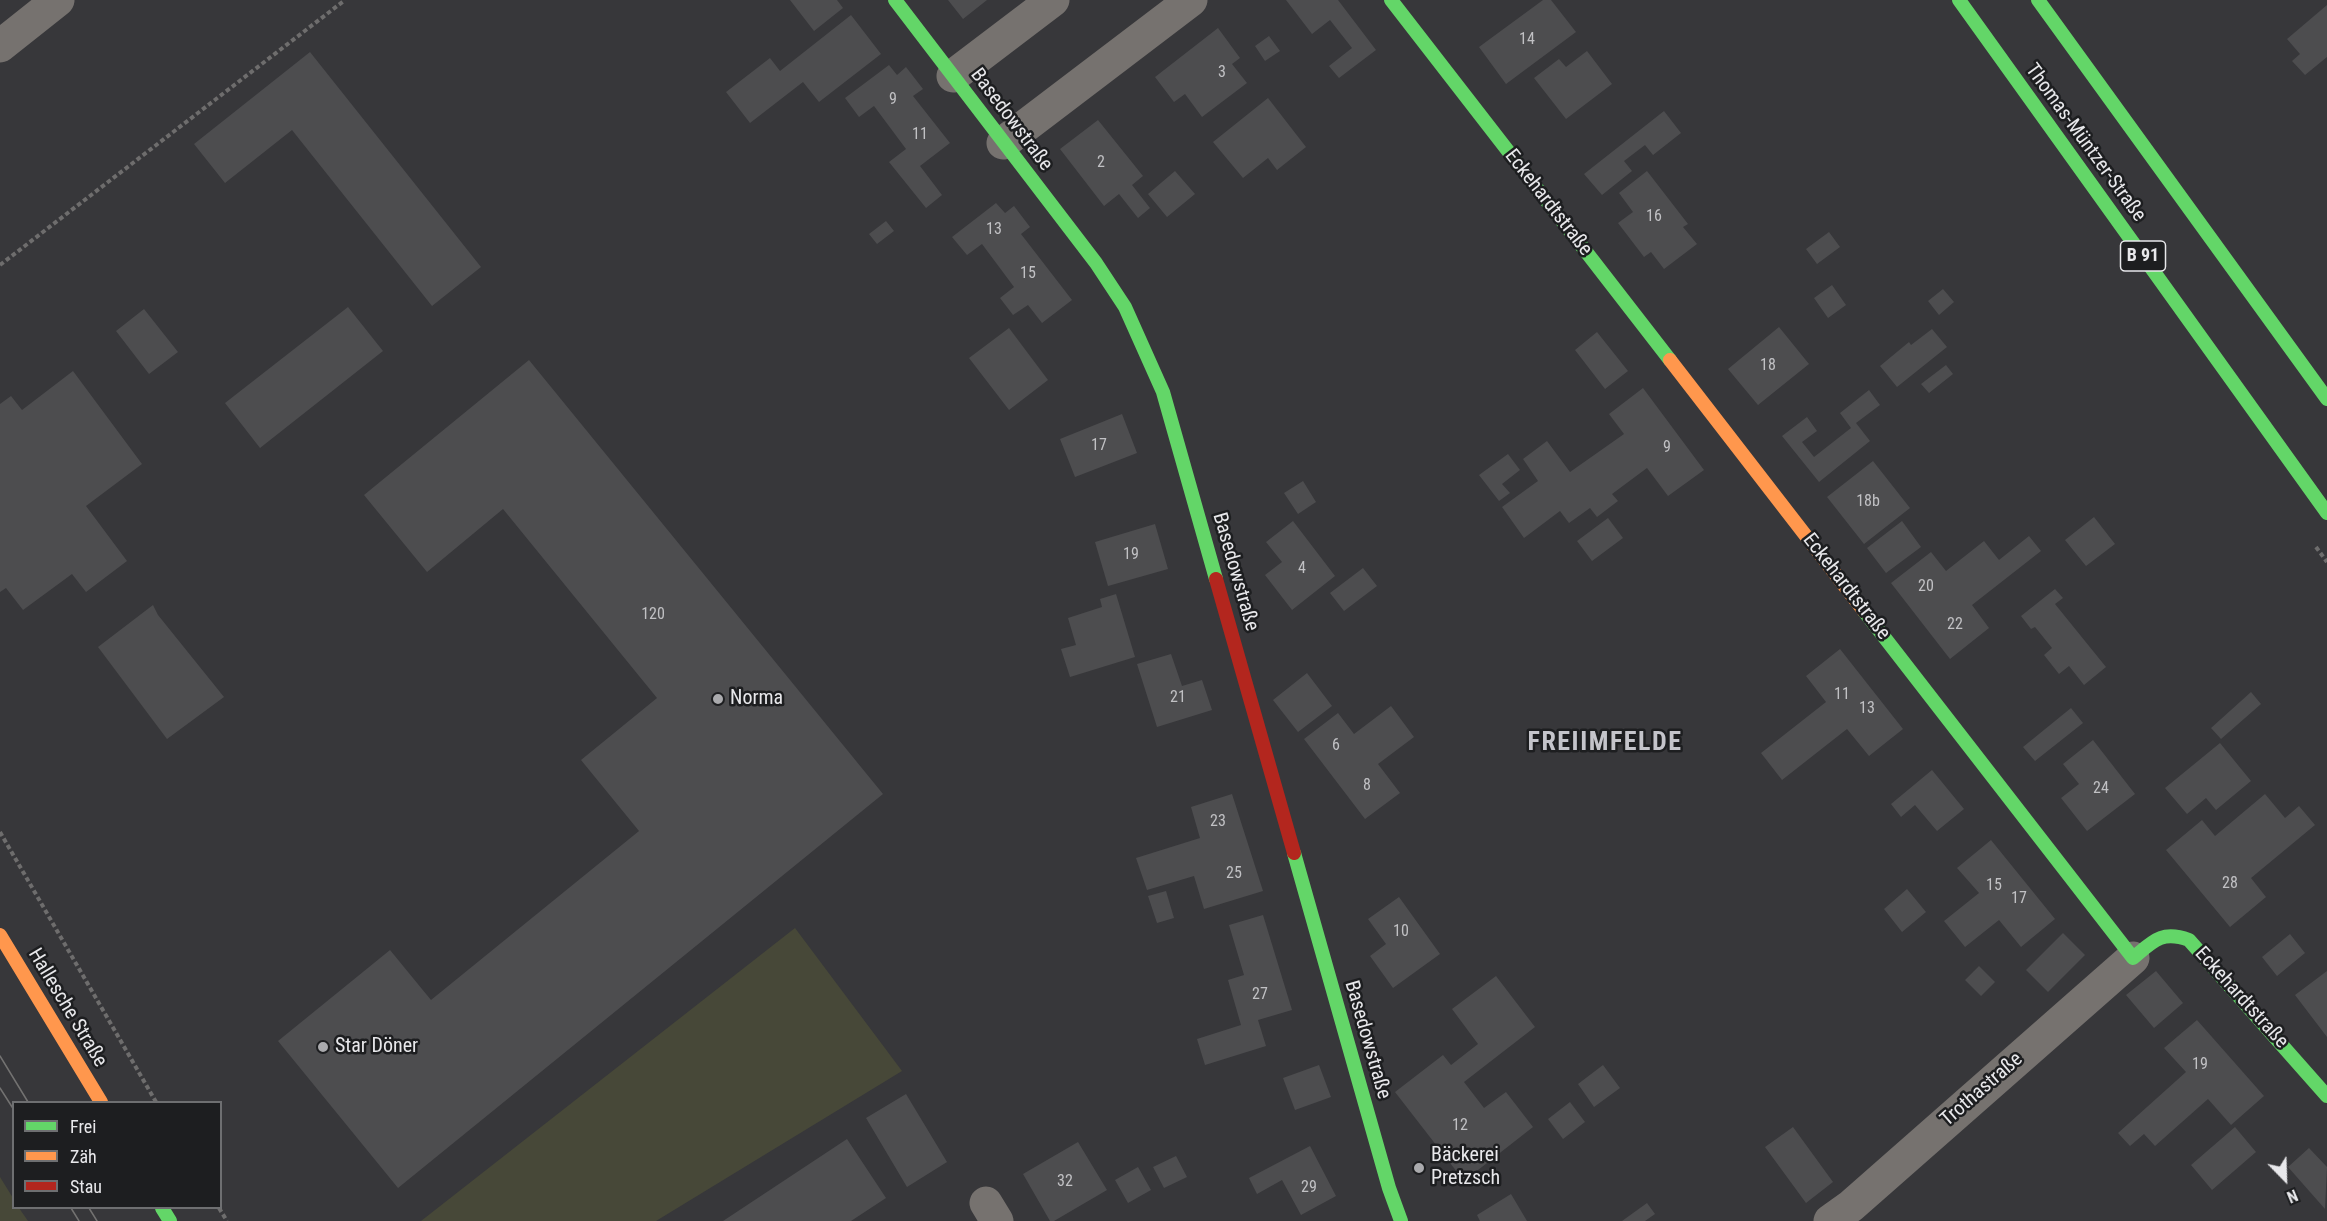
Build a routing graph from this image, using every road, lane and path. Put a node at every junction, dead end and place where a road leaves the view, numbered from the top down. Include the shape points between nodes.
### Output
1 (58, 0) edge
2 (345, 0) edge
3 (895, 0) edge
4 (1053, 0) edge
5 (1191, 0) edge
6 (1391, 0) edge
7 (1959, 0) edge
8 (2038, 0) edge
9 (0, 46) edge
10 (953, 76) junction
11 (1004, 143) junction
12 (0, 265) edge
13 (2327, 399) edge
14 (2327, 513) edge
15 (0, 832) edge
16 (0, 935) edge
17 (2133, 958) junction
18 (2327, 1096) edge
19 (100, 1101) edge
20 (155, 1101) edge
21 (1401, 1221) edge
22 (1830, 1221) edge

1 - 9 street
2 - 12 path
3 - 10 street, Basedowstraße
4 - 10 street
5 - 11 street
6 - 17 street, Eckehardtstraße
7 - 14 street, Thomas-Müntzer-Straße / B 91
8 - 13 street
10 - 11 street, Basedowstraße
11 - 21 street, Basedowstraße via 1125,307 1163,392
15 - 20 path
16 - 19 street, Hallesche Straße
17 - 18 street, Eckehardtstraße via 2159,937 2174,934 2189,940
17 - 22 street, Trothastraße

